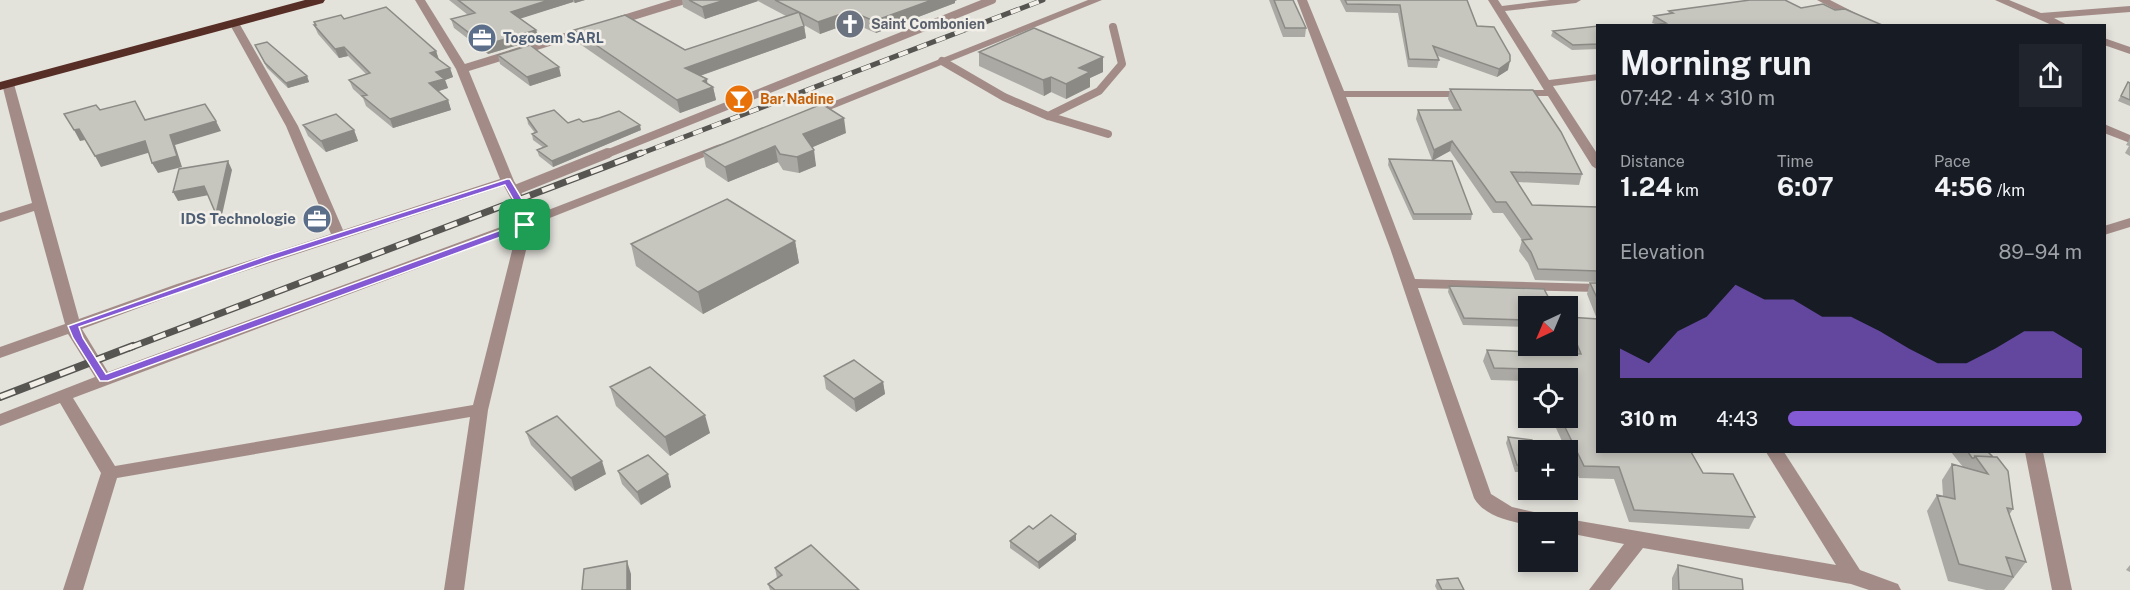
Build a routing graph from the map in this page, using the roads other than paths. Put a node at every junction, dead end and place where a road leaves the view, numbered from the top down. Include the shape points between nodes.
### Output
1 (287, 0) edge
2 (319, 0) edge
3 (420, 0) edge
4 (686, 0) edge
5 (992, 0) edge
6 (1097, 0) edge
7 (1302, 0) edge
8 (1576, 0) edge
9 (1822, 0) edge
10 (2000, 0) edge
11 (1496, 4) edge
12 (2130, 9) edge
13 (2040, 16) junction
14 (234, 23) junction
15 (607, 24) edge
16 (1872, 24) edge
17 (2059, 24) edge
18 (1113, 27) dead end
19 (596, 28) edge
20 (2106, 42) edge
21 (2130, 51) edge
22 (942, 62) junction
23 (462, 69) junction
24 (1596, 77) edge
25 (3, 82) edge
26 (1549, 88) junction
27 (1482, 93) edge
28 (1505, 93) edge
29 (1341, 94) junction
30 (1048, 116) junction
31 (799, 117) edge
32 (2106, 129) edge
33 (1108, 134) dead end
34 (2130, 139) edge
35 (734, 143) edge
36 (1596, 163) edge
37 (510, 186) junction
38 (39, 206) junction
39 (0, 218) edge
40 (2130, 222) edge
41 (525, 225) junction
42 (2106, 230) edge
43 (339, 236) junction
44 (1411, 283) junction
45 (1596, 288) edge
46 (73, 326) junction
47 (0, 353) edge
48 (104, 378) junction
49 (63, 395) junction
50 (480, 410) junction
51 (0, 420) edge
52 (1776, 453) edge
53 (2034, 453) edge
54 (110, 473) junction
55 (1518, 516) edge
56 (1578, 528) edge
57 (1639, 540) junction
58 (1853, 576) junction
59 (73, 590) edge
60 (454, 590) edge
61 (1599, 590) edge
62 (1891, 590) edge
63 (2062, 590) edge

1 - 25 highway
2 - 14 highway
3 - 23 street
4 - 15 lane
5 - 37 lane
6 - 22 street
7 - 29 street
8 - 11 street
9 - 16 street
10 - 13 street
11 - 26 street
12 - 13 street
13 - 17 street
14 - 25 highway
14 - 43 street via 292,126
18 - 30 lane via 1122,64 1099,91
19 - 23 lane
20 - 21 street
22 - 30 lane via 1004,97
22 - 31 street
23 - 37 street
24 - 26 street
25 - 38 street
26 - 28 street
26 - 36 street
27 - 29 street
29 - 44 street
30 - 33 lane
32 - 34 street
35 - 41 street
37 - 41 street
37 - 43 street
38 - 39 street
38 - 46 street
40 - 42 street
41 - 48 street
41 - 50 street
43 - 46 street
44 - 45 street
44 - 55 street via 1483,498 1490,506
46 - 47 street
46 - 48 street
48 - 49 street
49 - 51 street
49 - 54 street
50 - 54 street
50 - 60 street
52 - 58 street
53 - 63 street
54 - 59 street
56 - 57 street
57 - 58 street
57 - 61 street
58 - 62 street

